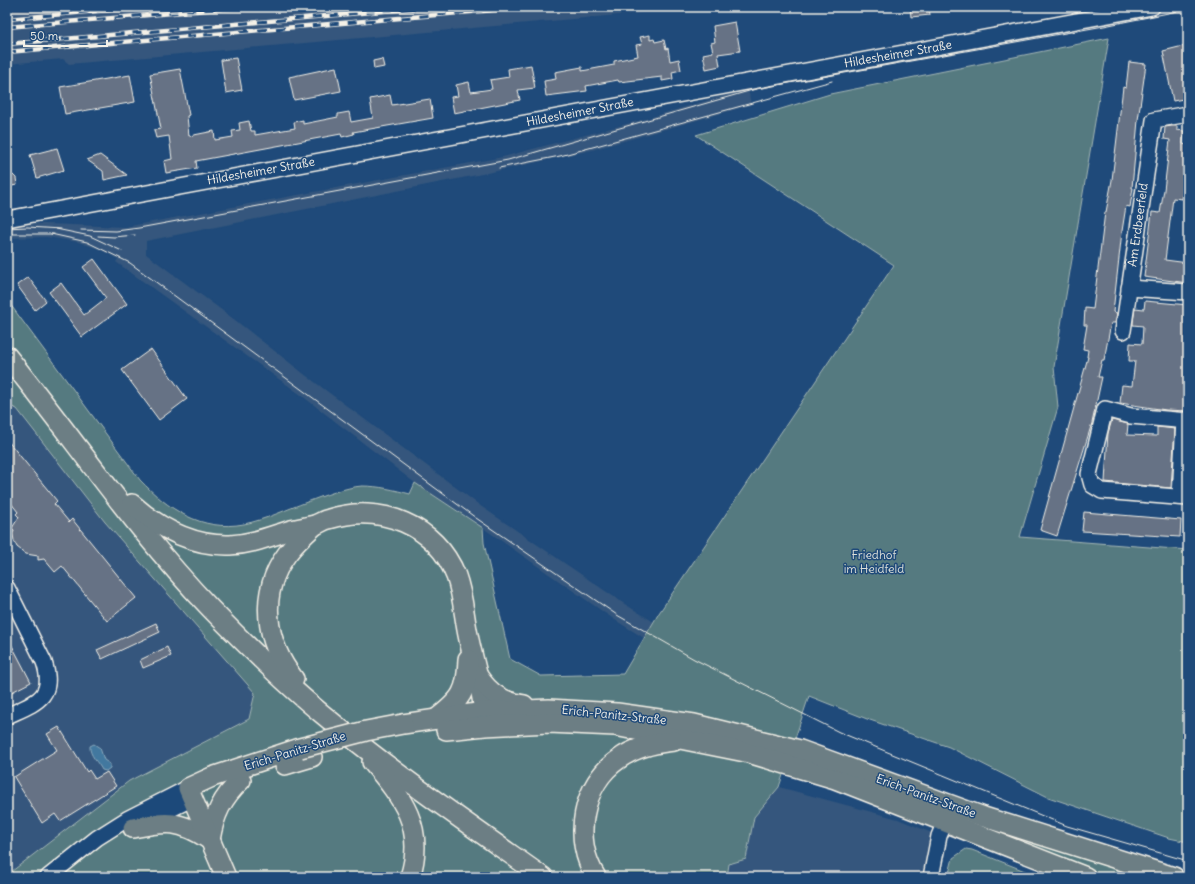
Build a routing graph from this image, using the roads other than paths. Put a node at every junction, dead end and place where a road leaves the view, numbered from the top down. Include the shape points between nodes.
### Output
1 (1152, 7) edge
2 (1188, 114) edge
3 (7, 218) edge
4 (1129, 288) junction
5 (1188, 292) edge
6 (1123, 331) dead end
7 (7, 356) edge
8 (1186, 420) edge
9 (97, 472) junction
10 (1184, 498) edge
11 (315, 525) junction
12 (7, 588) edge
13 (468, 635) junction
14 (478, 675) junction
15 (549, 709) junction
16 (320, 713) junction
17 (7, 716) edge
18 (436, 719) junction
19 (484, 719) junction
20 (408, 729) junction
21 (354, 739) junction
22 (690, 740) junction
23 (306, 753) junction
24 (241, 780) junction
25 (191, 793) junction
26 (948, 814) junction
27 (133, 828) junction
28 (210, 840) junction
29 (63, 866) junction
30 (48, 877) edge
31 (226, 877) edge
32 (410, 877) edge
33 (543, 877) edge
34 (596, 877) edge
35 (931, 877) edge
36 (1086, 877) edge
37 (1174, 877) edge

1 - 3 street, Hildesheimer Straße
2 - 4 street, Am Erdbeerfeld via 1154,120
4 - 5 street
4 - 6 street, Am Erdbeerfeld
7 - 9 main road
8 - 10 street
8 - 10 street via 1131,416 1105,409 1089,474 1092,485 1102,491
9 - 11 main road via 163,528 196,540 229,545 246,543
9 - 16 main road via 155,546 212,609
11 - 13 main road via 353,514 373,513 393,517 425,534 449,561 456,577
11 - 16 main road via 287,554 276,572 270,594 269,616 271,636 278,655
12 - 17 street via 48,675 45,693 38,702
13 - 14 main road
13 - 18 main road via 468,676 464,690 459,700
14 - 15 main road via 490,692 501,699 514,704
14 - 19 main road
15 - 19 main road, Erich-Panitz-Straße
15 - 26 main road, Erich-Panitz-Straße via 617,713 694,724 749,737 840,764
16 - 21 main road
18 - 19 main road, Erich-Panitz-Straße
18 - 20 main road, Erich-Panitz-Straße
19 - 20 main road, Erich-Panitz-Straße
19 - 22 main road, Erich-Panitz-Straße via 615,726
20 - 23 main road, Erich-Panitz-Straße via 369,742
21 - 32 main road via 405,805 412,822 416,842
21 - 33 main road
22 - 26 main road, Erich-Panitz-Straße via 795,766 899,803
22 - 34 main road via 664,742 639,748 618,759 594,788 585,810 583,831 585,851
23 - 24 main road, Erich-Panitz-Straße
23 - 25 main road, Erich-Panitz-Straße via 212,777
24 - 25 main road, Erich-Panitz-Straße
24 - 28 main road via 220,805 213,821
25 - 27 street, Erich-Panitz-Straße
25 - 28 main road
25 - 29 street, Erich-Panitz-Straße via 121,823 97,838
26 - 35 street via 939,836
26 - 36 main road, Erich-Panitz-Straße
26 - 37 main road, Erich-Panitz-Straße via 1006,824
27 - 28 main road via 162,822 178,824 193,829
27 - 29 street, Erich-Panitz-Straße
28 - 31 main road
29 - 30 street, Erich-Panitz-Straße

